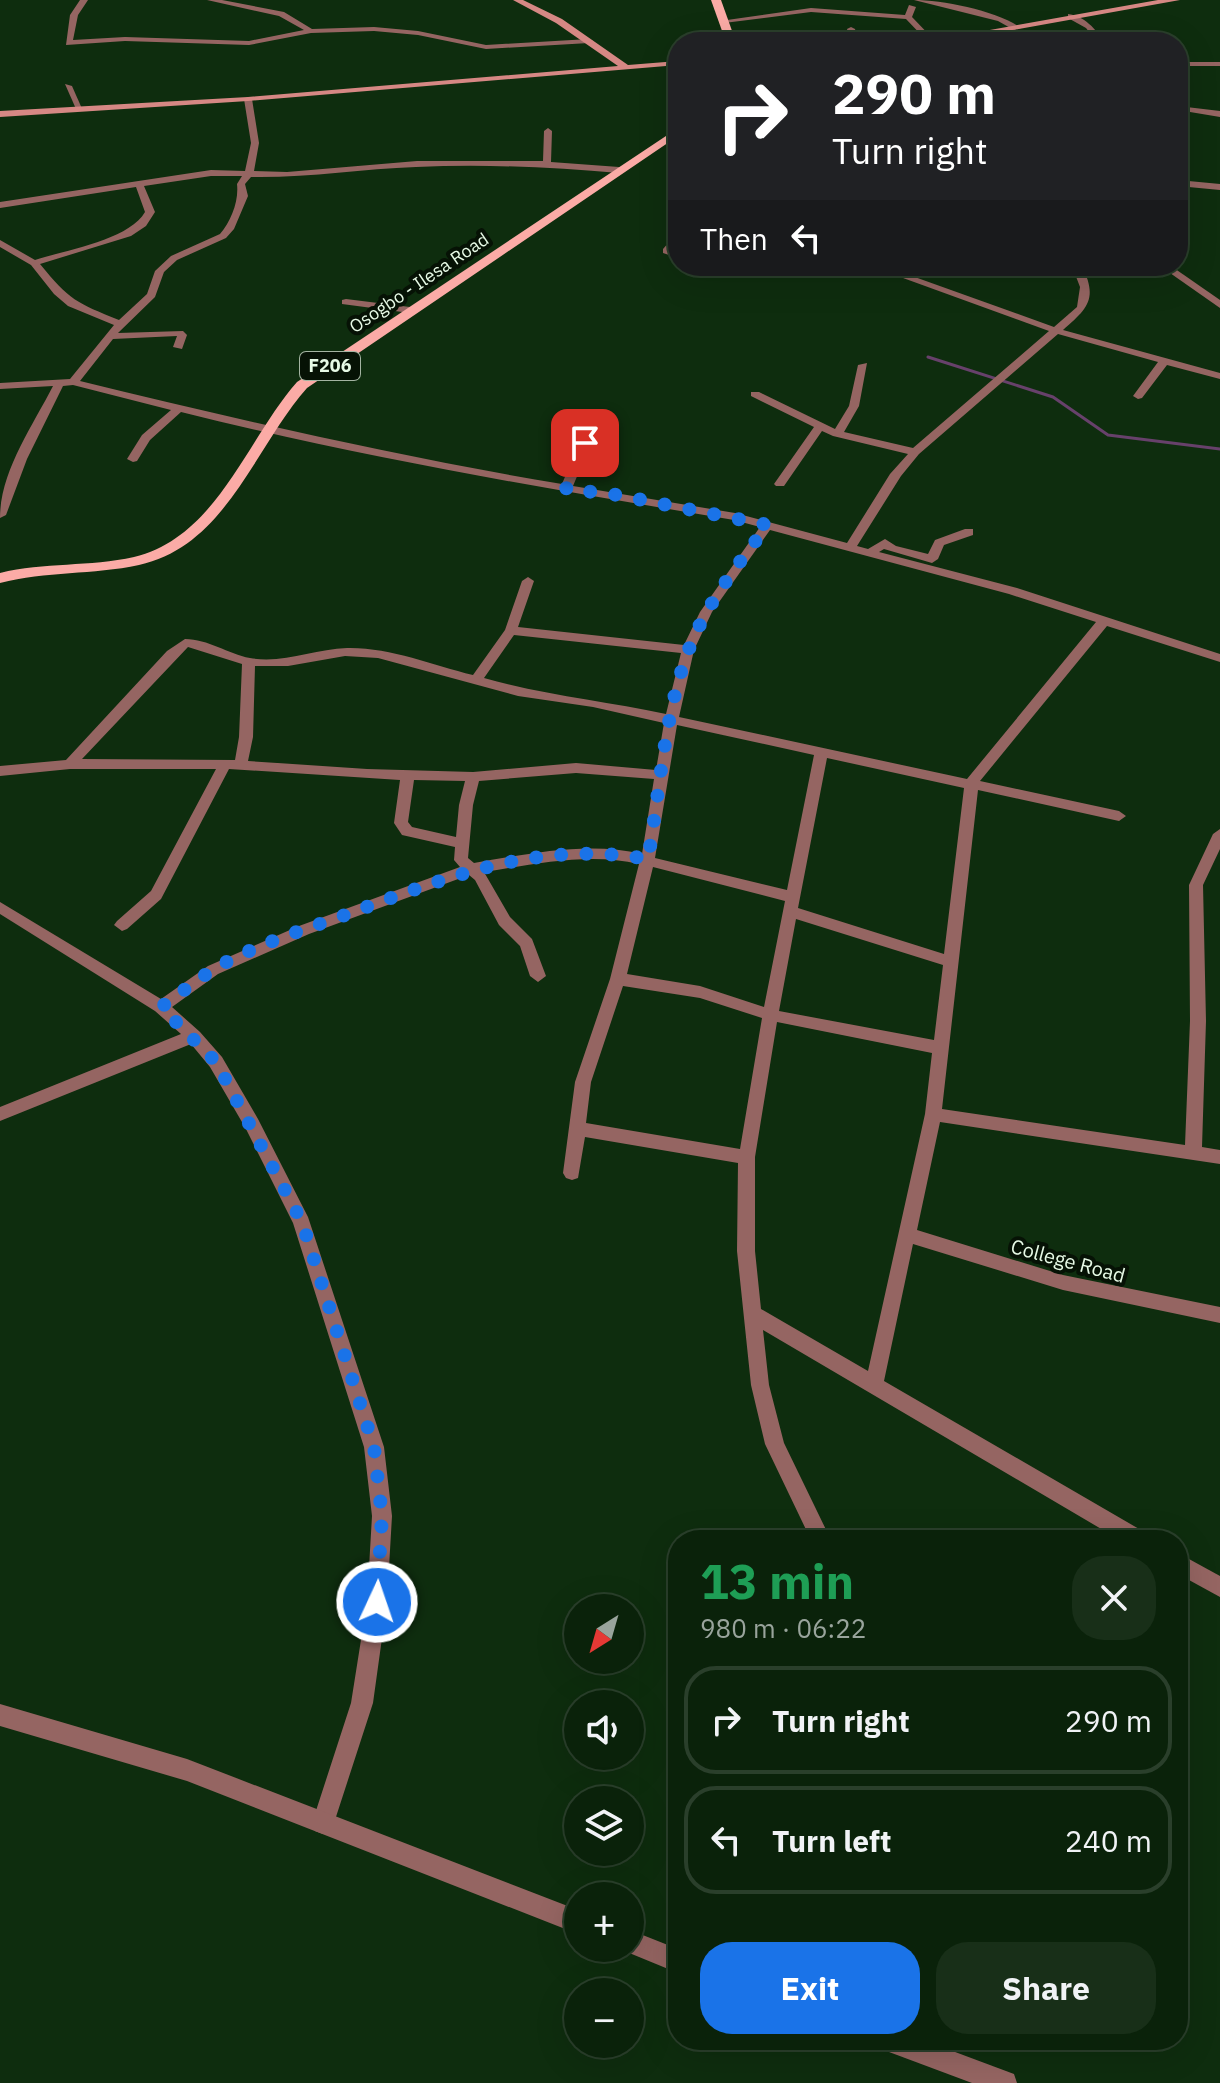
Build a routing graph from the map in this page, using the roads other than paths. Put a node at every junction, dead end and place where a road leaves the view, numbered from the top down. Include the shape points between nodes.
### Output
1 (84, 0) edge
2 (211, 0) edge
3 (517, 0) edge
4 (716, 0) edge
5 (804, 0) edge
6 (918, 0) edge
7 (1176, 0) edge
8 (804, 11) junction
9 (1071, 16) junction
10 (908, 17) junction
11 (724, 21) junction
12 (1017, 28) junction
13 (851, 29) dead end
14 (311, 31) junction
15 (728, 32) edge
16 (852, 32) edge
17 (921, 32) edge
18 (992, 32) edge
19 (1094, 32) edge
20 (589, 41) junction
21 (668, 64) edge
22 (1188, 64) edge
23 (1220, 64) edge
24 (627, 68) junction
25 (68, 86) dead end
26 (248, 99) junction
27 (80, 109) junction
28 (1188, 109) edge
29 (0, 114) edge
30 (1220, 114) edge
31 (548, 131) dead end
32 (668, 138) edge
33 (547, 164) junction
34 (619, 170) junction
35 (250, 174) junction
36 (139, 184) junction
37 (1188, 184) edge
38 (1220, 187) edge
39 (0, 205) edge
40 (0, 243) edge
41 (34, 263) junction
42 (903, 276) edge
43 (1082, 276) edge
44 (1179, 276) edge
45 (1220, 294) edge
46 (1207, 296) junction
47 (346, 302) dead end
48 (1220, 305) edge
49 (410, 310) junction
50 (120, 324) junction
51 (1057, 331) junction
52 (112, 336) junction
53 (178, 347) dead end
54 (1164, 361) junction
55 (863, 365) dead end
56 (1220, 376) edge
57 (66, 382) junction
58 (0, 386) edge
59 (755, 394) dead end
60 (1138, 396) dead end
61 (178, 409) junction
62 (819, 427) junction
63 (265, 429) junction
64 (837, 434) junction
65 (585, 443) dead end
66 (915, 452) junction
67 (133, 459) dead end
68 (780, 484) dead end
69 (566, 489) junction
70 (3, 498) edge
71 (0, 515) edge
72 (768, 525) junction
73 (969, 532) dead end
74 (850, 548) junction
75 (869, 553) junction
76 (0, 578) edge
77 (528, 581) dead end
78 (1104, 621) junction
79 (511, 630) junction
80 (688, 650) junction
81 (1220, 658) edge
82 (249, 662) junction
83 (476, 680) junction
84 (671, 721) junction
85 (822, 751) junction
86 (70, 764) junction
87 (233, 764) junction
88 (0, 771) edge
89 (408, 775) junction
90 (663, 775) junction
91 (473, 777) junction
92 (972, 782) junction
93 (1119, 816) dead end
94 (1220, 834) edge
95 (461, 843) junction
96 (648, 859) junction
97 (470, 869) junction
98 (791, 904) junction
99 (0, 907) edge
100 (122, 925) dead end
101 (949, 961) junction
102 (538, 976) dead end
103 (618, 979) junction
104 (161, 1007) junction
105 (770, 1015) junction
106 (194, 1036) junction
107 (940, 1048) junction
108 (0, 1114) edge
109 (933, 1114) junction
110 (578, 1129) junction
111 (1193, 1154) junction
112 (747, 1157) junction
113 (1220, 1157) edge
114 (572, 1173) dead end
115 (909, 1235) junction
116 (751, 1313) junction
117 (1220, 1315) edge
118 (874, 1385) junction
119 (816, 1530) edge
120 (1122, 1530) edge
121 (1188, 1569) edge
122 (1220, 1587) edge
123 (0, 1715) edge
124 (323, 1823) junction
125 (564, 1917) edge
126 (644, 1948) edge
127 (668, 1957) edge
128 (911, 2050) edge
129 (960, 2074) edge
130 (1005, 2083) edge

1 - 14 street via 67,42 249,43
2 - 14 street via 281,14
3 - 20 main road
4 - 11 main road
5 - 8 street
6 - 10 street
6 - 12 street via 984,14
7 - 9 main road
8 - 10 street
8 - 11 street
9 - 12 main road
9 - 19 street
10 - 17 street
11 - 15 main road
12 - 18 main road
13 - 16 street
14 - 20 street via 390,29 502,48
20 - 24 main road
21 - 24 main road
22 - 23 street
24 - 26 main road
25 - 27 street
26 - 27 main road
26 - 35 street via 257,142
27 - 29 main road
28 - 30 street
31 - 33 street
32 - 34 main road, Osogbo - Ilesa Road / F206
33 - 34 street
33 - 35 street via 417,164
34 - 49 main road, Osogbo - Ilesa Road / F206
35 - 36 street via 193,174
35 - 50 street via 241,184 243,196 223,236 174,258 160,271 152,295
36 - 39 street
36 - 41 street via 150,212 143,224 128,234
37 - 38 street
40 - 41 street
41 - 50 street via 72,304
42 - 51 street
43 - 51 street via 1087,297 1082,308
44 - 46 street
45 - 46 street
46 - 48 street
47 - 49 street
49 - 63 main road, Osogbo - Ilesa Road / F206 via 302,385
50 - 52 street
51 - 54 street
51 - 66 street
52 - 53 street via 179,333
52 - 57 street
54 - 56 street
54 - 60 street
55 - 64 street via 854,406
57 - 58 street
57 - 61 street
57 - 70 street
59 - 62 street
61 - 63 street
61 - 67 street via 142,439
62 - 64 street
62 - 68 street
63 - 69 street
63 - 76 main road, Osogbo - Ilesa Road / F206 via 222,502 192,533 162,553
64 - 66 street
65 - 69 street
66 - 74 street
69 - 72 street
70 - 71 street
72 - 74 street
72 - 80 street via 706,612
73 - 75 street via 939,543 932,559 885,543
74 - 75 street
75 - 78 street
77 - 79 street
78 - 81 street
78 - 92 street
79 - 80 street
79 - 83 street
80 - 84 street
82 - 83 street via 288,662 345,652 403,660
82 - 86 street via 185,643
82 - 87 street via 246,737
83 - 84 street
84 - 85 street
84 - 90 street
85 - 92 street
85 - 98 street
86 - 87 street
86 - 88 street
87 - 89 street
87 - 100 street via 156,895
89 - 91 street
89 - 95 street via 401,823 407,831
90 - 91 street via 576,768
90 - 96 street
91 - 95 street
92 - 93 street
92 - 101 street
94 - 111 street via 1196,885
95 - 97 street via 461,860
96 - 97 street via 582,854
96 - 98 street
96 - 103 street
97 - 102 street via 489,888 504,921 527,943
97 - 104 street via 275,942 213,970
98 - 101 street
98 - 105 street
99 - 104 street
101 - 107 street
103 - 105 street via 700,992
103 - 110 street via 583,1082
104 - 106 street
105 - 107 street
105 - 112 street
106 - 108 street
106 - 124 street via 216,1062 302,1222 374,1447 382,1516 377,1602 362,1703
107 - 109 street
109 - 111 street
109 - 115 street
110 - 112 street
110 - 114 street
111 - 113 street
112 - 116 street
115 - 117 street, College Road via 1056,1283
115 - 118 street
116 - 118 street
116 - 119 street via 760,1385 775,1444
118 - 120 street
121 - 122 street
123 - 124 street via 187,1770
124 - 125 street
126 - 127 street
128 - 129 street
129 - 130 street

